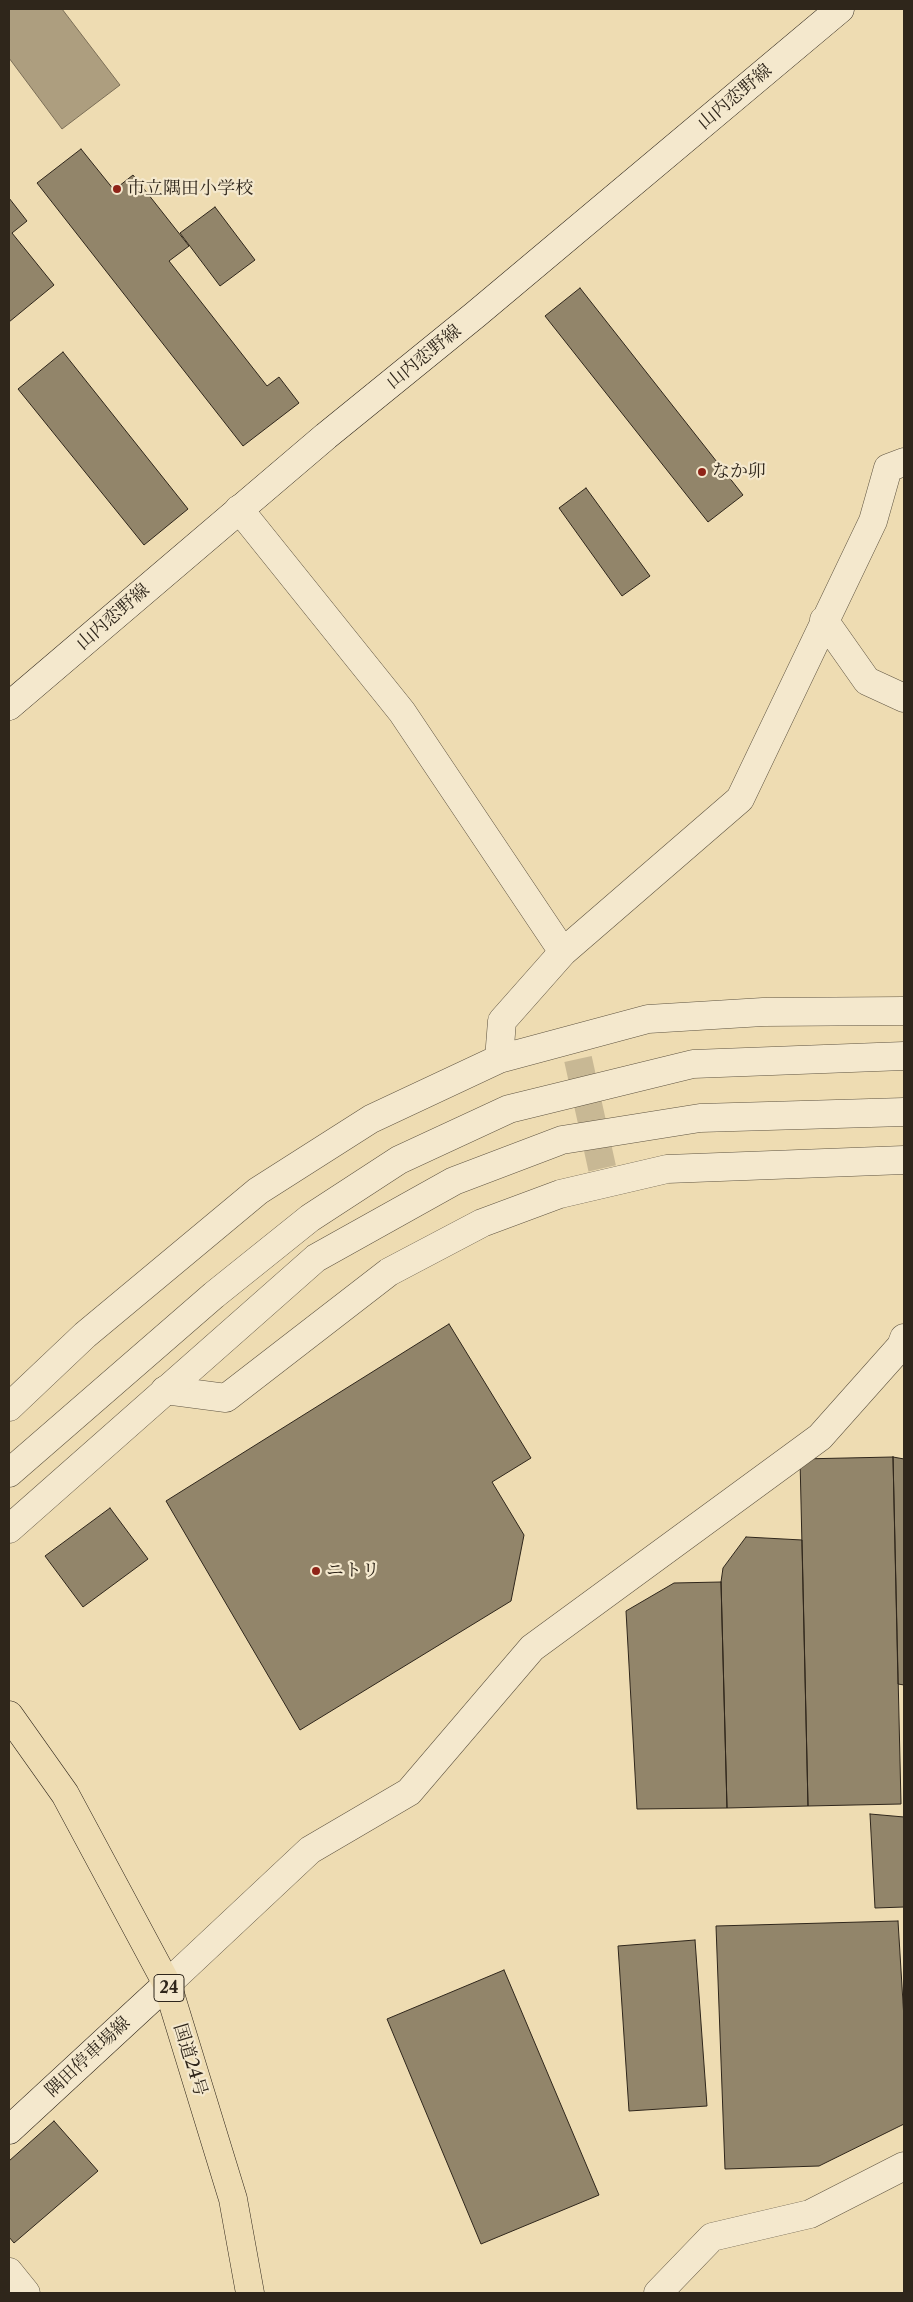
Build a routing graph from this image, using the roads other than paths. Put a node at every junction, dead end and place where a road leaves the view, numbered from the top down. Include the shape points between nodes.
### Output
1 (840, 9) edge
2 (904, 462) edge
3 (239, 509) junction
4 (824, 620) junction
5 (904, 698) edge
6 (9, 706) edge
7 (563, 952) junction
8 (904, 1011) edge
9 (904, 1056) edge
10 (499, 1059) junction
11 (904, 1112) edge
12 (904, 1160) edge
13 (904, 1338) edge
14 (165, 1390) junction
15 (9, 1407) edge
16 (10, 1468) edge
17 (9, 1529) edge
18 (9, 1715) edge
19 (167, 1984) junction
20 (9, 2130) edge
21 (904, 2166) edge
22 (9, 2272) edge
23 (26, 2293) edge
24 (250, 2293) edge
25 (658, 2293) edge

1 - 3 street, 山内恋野線
2 - 4 street via 888,468 873,521
3 - 6 street, 山内恋野線
3 - 7 street via 402,712
4 - 5 street via 867,681
4 - 7 street via 740,799
7 - 10 street via 502,1021
8 - 10 street via 714,1014 648,1019 575,1049
9 - 16 street via 693,1064 509,1109 399,1160 310,1218
10 - 15 street via 372,1118 258,1191 85,1335
11 - 14 street via 700,1118 553,1143 454,1181 316,1258
12 - 14 street via 749,1164 667,1169 606,1178 482,1223 389,1272 226,1398
13 - 19 street, 隅田停車場線 via 901,1346 820,1437 532,1648 409,1792 310,1850
14 - 17 street
18 - 19 highway, 国道24号 / 24 via 65,1794
19 - 20 street, 隅田停車場線
19 - 24 highway, 国道24号 / 24 via 233,2199
21 - 25 street via 810,2214 712,2237
22 - 23 street

